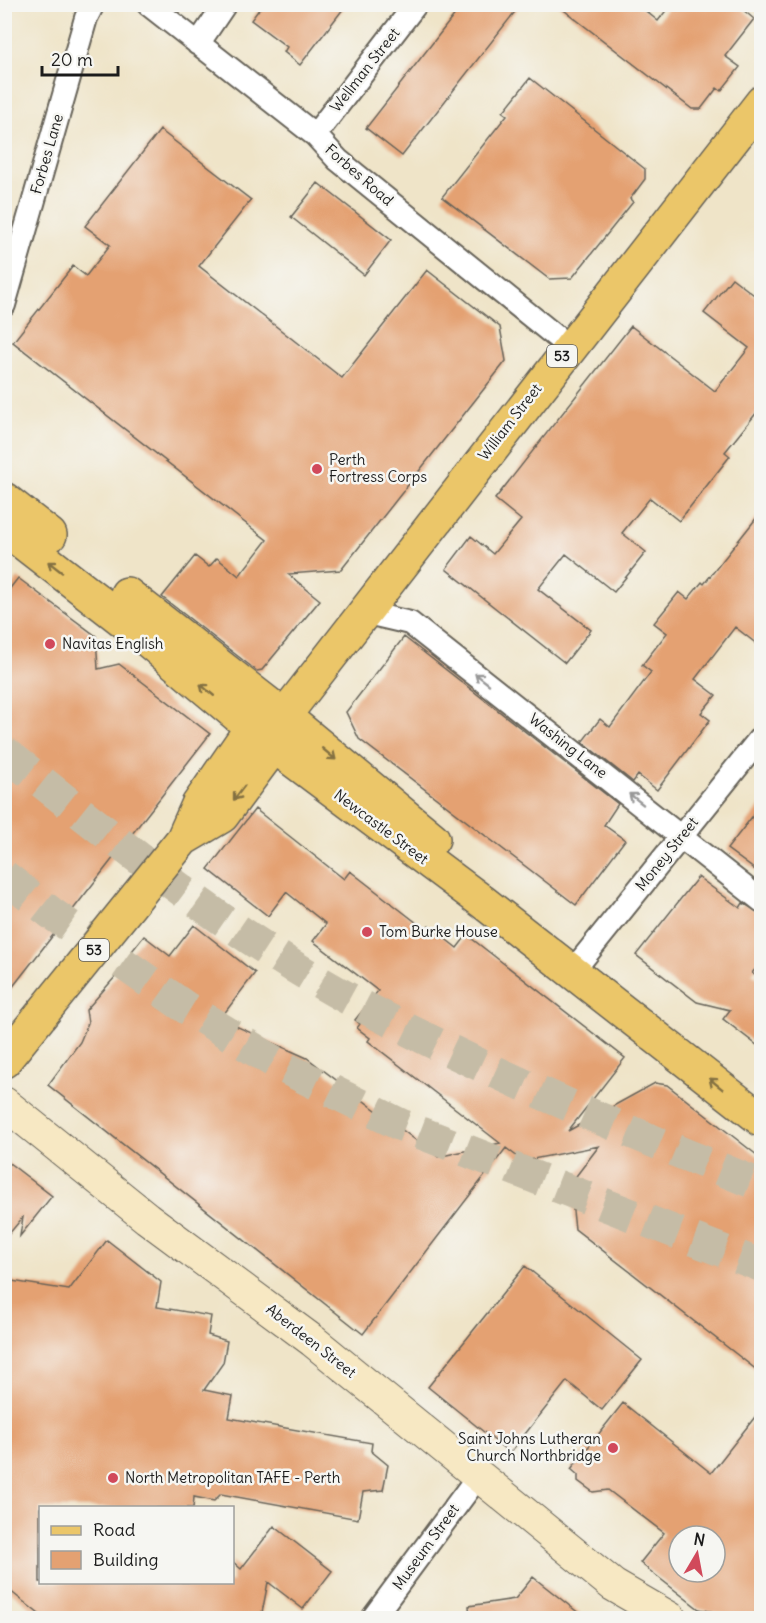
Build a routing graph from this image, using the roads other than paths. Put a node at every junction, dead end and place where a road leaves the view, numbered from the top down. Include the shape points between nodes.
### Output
1 (93, 4) edge
2 (148, 4) edge
3 (225, 4) edge
4 (416, 4) edge
5 (198, 44) junction
6 (762, 102) edge
7 (315, 135) junction
8 (4, 305) edge
9 (569, 347) junction
10 (4, 499) edge
11 (4, 528) edge
12 (363, 612) junction
13 (270, 730) junction
14 (762, 736) edge
15 (680, 837) junction
16 (762, 901) edge
17 (578, 964) junction
18 (4, 1061) edge
19 (762, 1091) edge
20 (4, 1103) edge
21 (762, 1120) edge
22 (479, 1475) junction
23 (613, 1585) junction
24 (373, 1618) edge
25 (641, 1618) edge
26 (670, 1618) edge

1 - 8 street, Forbes Lane
2 - 5 street, Forbes Road
3 - 5 street
4 - 7 street, Wellman Street
5 - 7 street, Forbes Road
6 - 9 main road, William Street / 53
7 - 9 street, Forbes Road via 338,160
9 - 12 main road, William Street / 53
10 - 13 main road, Newcastle Street
13 -> 11 main road, Newcastle Street
12 - 13 main road, William Street / 53
15 -> 12 street, Washing Lane via 410,623
13 - 17 main road, Newcastle Street via 391,806
13 - 18 main road, William Street / 53 via 222,816 183,839
14 - 15 street, Money Street
15 - 16 street, Washing Lane
15 - 17 street, Money Street
17 - 19 main road, Newcastle Street
21 -> 17 main road, Newcastle Street
20 - 22 street, Aberdeen Street via 147,1218 313,1341
22 - 23 street, Aberdeen Street
22 - 24 street, Museum Street
23 - 25 street, Aberdeen Street
23 - 26 street, Aberdeen Street

